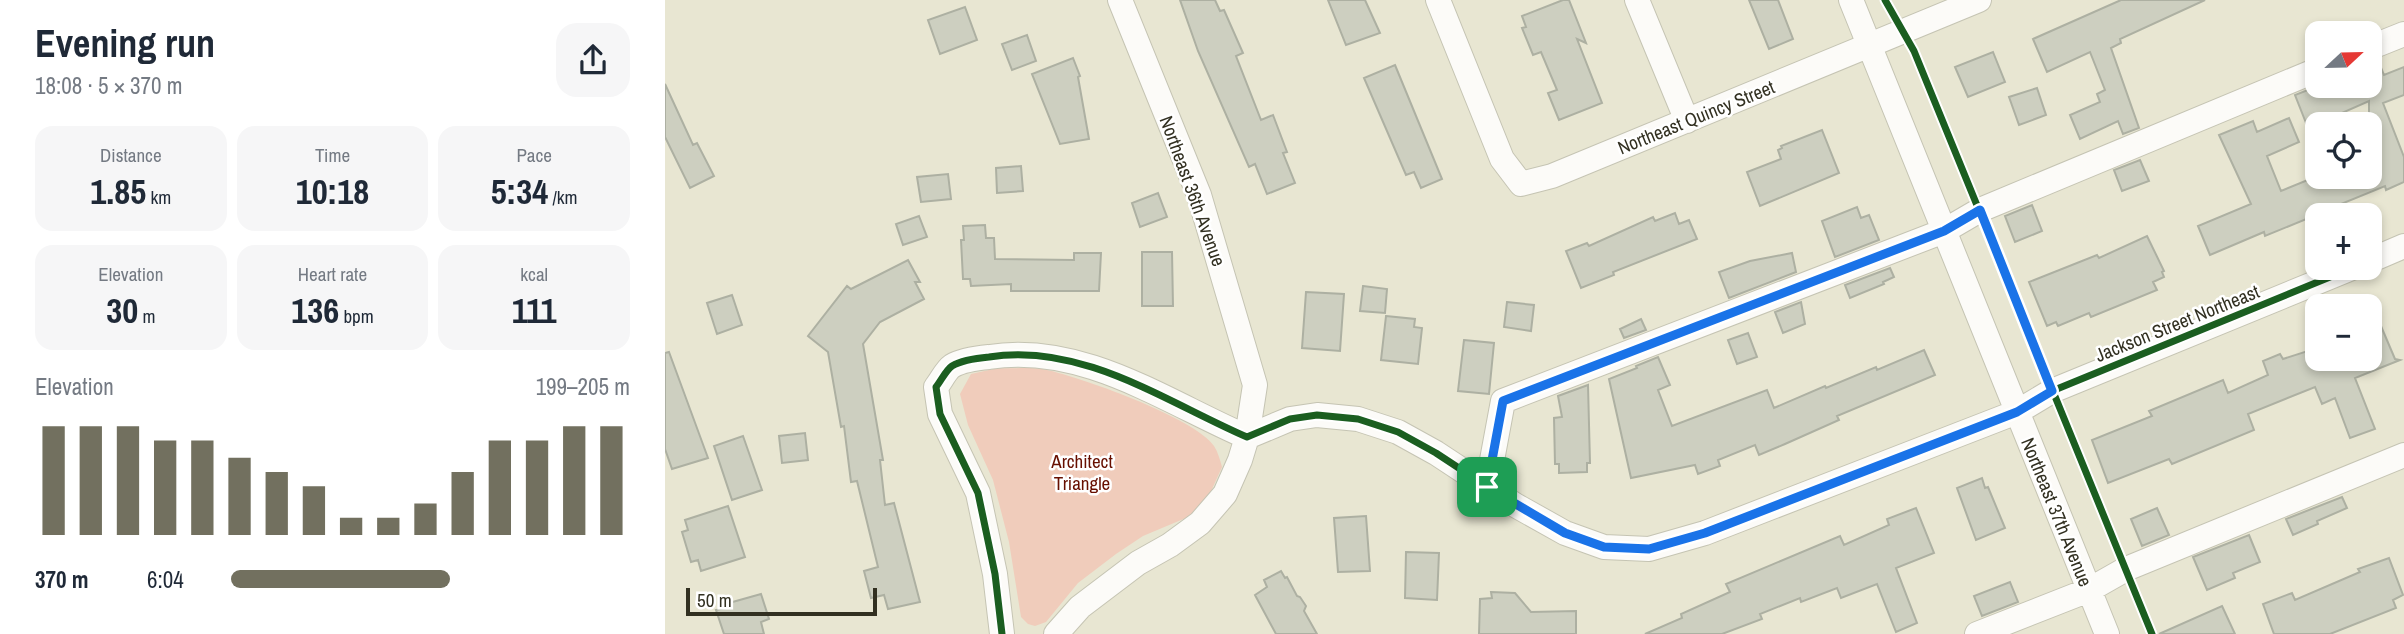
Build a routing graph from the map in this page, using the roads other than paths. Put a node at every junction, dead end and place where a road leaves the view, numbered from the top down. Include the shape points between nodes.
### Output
1 (1120, 0) edge
2 (1438, 0) edge
3 (1637, 0) edge
4 (1851, 0) edge
5 (1979, 0) edge
6 (2404, 34) edge
7 (2382, 43) edge
8 (1869, 46) junction
9 (2305, 75) edge
10 (1687, 121) junction
11 (1944, 231) junction
12 (2404, 246) edge
13 (2382, 255) edge
14 (2323, 280) edge
15 (2017, 412) junction
16 (1247, 437) junction
17 (2404, 455) edge
18 (1487, 487) junction
19 (2089, 590) junction
20 (1002, 634) edge
21 (1056, 634) edge
22 (1977, 634) edge
23 (2107, 634) edge

1 - 16 street, Northeast 36th Avenue via 1199,195 1255,385
2 - 10 street, Northeast Quincy Street via 1502,159 1521,184
3 - 10 street
4 - 8 street, Northeast 37th Avenue
5 - 8 street, Northeast Quincy Street
6 - 7 street
8 - 10 street, Northeast Quincy Street
8 - 11 street, Northeast 37th Avenue
9 - 11 street via 1980,210
11 - 15 street, Northeast 37th Avenue
11 - 18 street via 1503,401
12 - 13 street
14 - 15 street, Jackson Street Northeast via 2052,391
15 - 18 street, Jackson Street Northeast via 1705,533 1649,549 1604,547 1565,533
15 - 19 street, Northeast 37th Avenue
16 - 18 street, Jackson Street Northeast via 1290,419 1317,415 1358,419 1398,432
16 - 20 street via 1123,376 1063,359 1007,354 951,366 936,387 940,414 978,493
16 - 21 street via 1225,494 1200,523 1080,607
17 - 19 street via 2126,569
19 - 22 street
19 - 23 street, Northeast 37th Avenue

